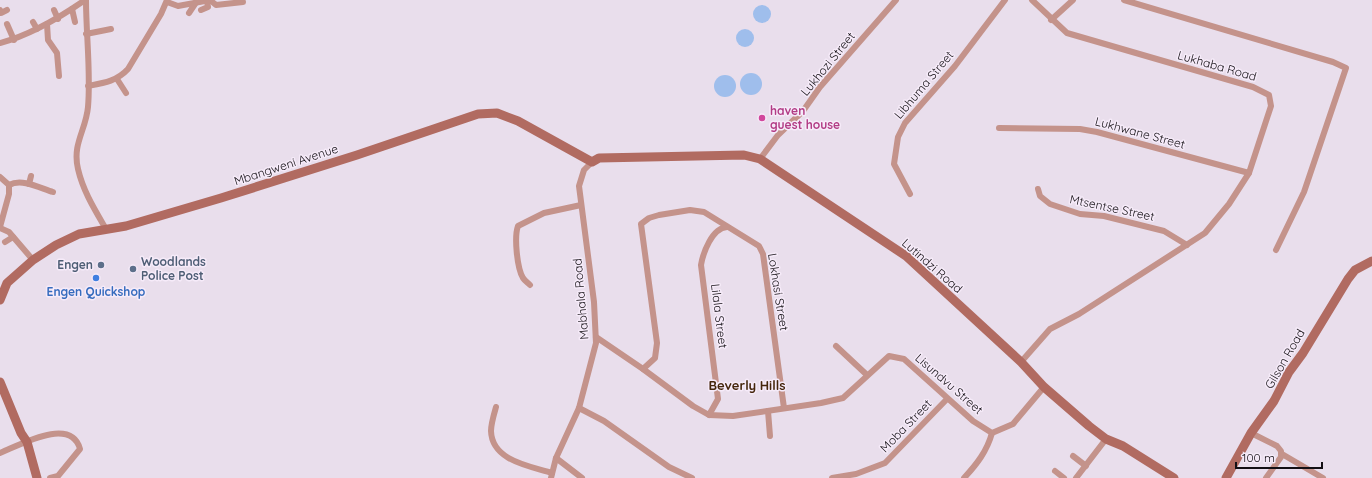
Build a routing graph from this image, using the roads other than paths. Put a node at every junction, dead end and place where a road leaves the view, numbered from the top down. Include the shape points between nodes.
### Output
1 (209, 0) edge
2 (896, 0) edge
3 (1005, 0) edge
4 (1032, 0) edge
5 (1073, 0) edge
6 (1124, 0) edge
7 (167, 1) edge
8 (243, 2) dead end
9 (190, 3) edge
10 (72, 9) junction
11 (54, 10) dead end
12 (201, 10) dead end
13 (189, 13) dead end
14 (58, 19) junction
15 (1051, 20) junction
16 (33, 22) dead end
17 (75, 22) dead end
18 (7, 24) dead end
19 (47, 24) junction
20 (38, 29) junction
21 (111, 29) dead end
22 (86, 34) junction
23 (14, 40) junction
24 (0, 44) edge
25 (59, 76) dead end
26 (117, 79) junction
27 (88, 86) junction
28 (126, 93) dead end
29 (999, 128) dead end
30 (760, 159) junction
31 (592, 162) junction
32 (1249, 173) junction
33 (31, 176) dead end
34 (0, 177) edge
35 (29, 184) junction
36 (9, 185) junction
37 (1038, 189) dead end
38 (53, 192) dead end
39 (910, 194) dead end
40 (581, 204) junction
41 (2, 208) edge
42 (727, 227) junction
43 (0, 228) edge
44 (106, 229) junction
45 (14, 238) junction
46 (5, 242) dead end
47 (1187, 245) junction
48 (1276, 250) dead end
49 (33, 260) junction
50 (1372, 260) edge
51 (530, 285) dead end
52 (2, 287) edge
53 (0, 300) edge
54 (596, 337) junction
55 (836, 346) dead end
56 (1021, 362) junction
57 (643, 369) junction
58 (867, 375) junction
59 (0, 382) edge
60 (1044, 387) junction
61 (947, 399) junction
62 (496, 407) dead end
63 (578, 408) junction
64 (784, 408) junction
65 (768, 410) junction
66 (710, 415) junction
67 (992, 433) junction
68 (1251, 433) junction
69 (770, 436) dead end
70 (1106, 439) junction
71 (27, 442) junction
72 (0, 454) edge
73 (1282, 454) junction
74 (1073, 456) dead end
75 (556, 458) junction
76 (1086, 466) junction
77 (1055, 470) dead end
78 (552, 476) edge
79 (37, 478) edge
80 (50, 478) edge
81 (582, 478) edge
82 (692, 478) edge
83 (832, 478) edge
84 (964, 478) edge
85 (1064, 478) edge
86 (1076, 478) edge
87 (1174, 478) edge
88 (1226, 478) edge
89 (1266, 478) edge
90 (1323, 478) edge

1 - 8 street via 216,5
1 - 9 street
1 - 12 street via 208,7
2 - 30 street, Lukhozi Street
3 - 39 street, Libhuma Street via 955,66 905,123 898,137 894,164
4 - 15 street, Lukhaba Road
5 - 15 street
6 - 48 street via 1346,68 1307,185
7 - 9 street via 178,6
7 - 26 street via 128,69
9 - 13 street
10 - 14 street
10 - 17 street
10 - 22 street via 86,0
11 - 14 street
14 - 19 street
15 - 32 street, Lukhaba Road via 1067,33 1253,87 1269,95 1271,106
16 - 20 street
18 - 23 street
19 - 20 street
19 - 25 street via 48,40 57,53
20 - 23 street
21 - 22 street
22 - 27 street
23 - 24 street
26 - 27 street
26 - 28 street
27 - 44 street via 88,108 83,130 76,145 78,168 85,192
29 - 32 street, Lukhwane Street via 1080,129 1097,132
30 - 31 street, Lutindzi Road via 744,155 599,158
30 - 56 street, Lutindzi Road via 906,256
31 - 40 street, Mabhala Road via 584,170 579,186
31 - 44 street, Mbangweni Avenue via 518,121 497,113 478,114 228,196 126,226
32 - 47 street, Lukhaba Road via 1205,233
33 - 35 street
34 - 36 street
35 - 36 street via 15,182
35 - 38 street via 37,190
36 - 41 street
37 - 47 street, Mtsentse Street via 1040,196 1050,204 1080,214 1104,216 1164,230
40 - 51 street via 544,213 518,226 515,234 520,268 523,278
40 - 54 street, Mabhala Road
41 - 43 street
42 - 57 street, Lokhasi Street via 704,212 690,210 659,215 641,224 657,343 655,358
42 - 64 street, Lokhasi Street via 759,246 762,254
42 - 66 street, Lilala Street via 717,232 706,249 701,265 718,399
43 - 45 street
44 - 49 street, Mbangweni Avenue via 79,234
45 - 46 street
45 - 49 street
47 - 56 street, Lukhaba Road via 1079,314 1050,329
49 - 52 street, Mbangweni Avenue
50 - 68 street, Gilson Road via 1354,270 1289,372 1274,401
52 - 53 street, Mbangweni Avenue
54 - 57 street, Lisundvu Street
54 - 63 street, Mabhala Road
55 - 58 street
56 - 60 street, Lutindzi Road
57 - 66 street, Lisundvu Street via 692,406
58 - 61 street, Lisundvu Street via 889,356 904,359
58 - 64 street, Lisundvu Street via 843,398
59 - 71 street
60 - 67 street via 1014,424
60 - 70 street, Lutindzi Road
61 - 67 street, Lisundvu Street
61 - 83 street, Moba Street via 885,464 856,474
62 - 78 street via 491,431 499,452 509,459
63 - 75 street, Mabhala Road
63 - 82 street via 604,421 669,467
64 - 65 street, Lisundvu Street
65 - 66 street, Lisundvu Street via 733,416
65 - 69 street
67 - 84 street via 977,464
68 - 73 street via 1277,446
68 - 88 street, Gilson Road
70 - 76 street
70 - 87 street, Lutindzi Road via 1128,449
71 - 72 street
71 - 79 street
71 - 80 street via 54,433 68,433 77,440 80,448 58,476
73 - 89 street
73 - 90 street
74 - 76 street
75 - 78 street, Mabhala Road
75 - 81 street
76 - 86 street
77 - 85 street

